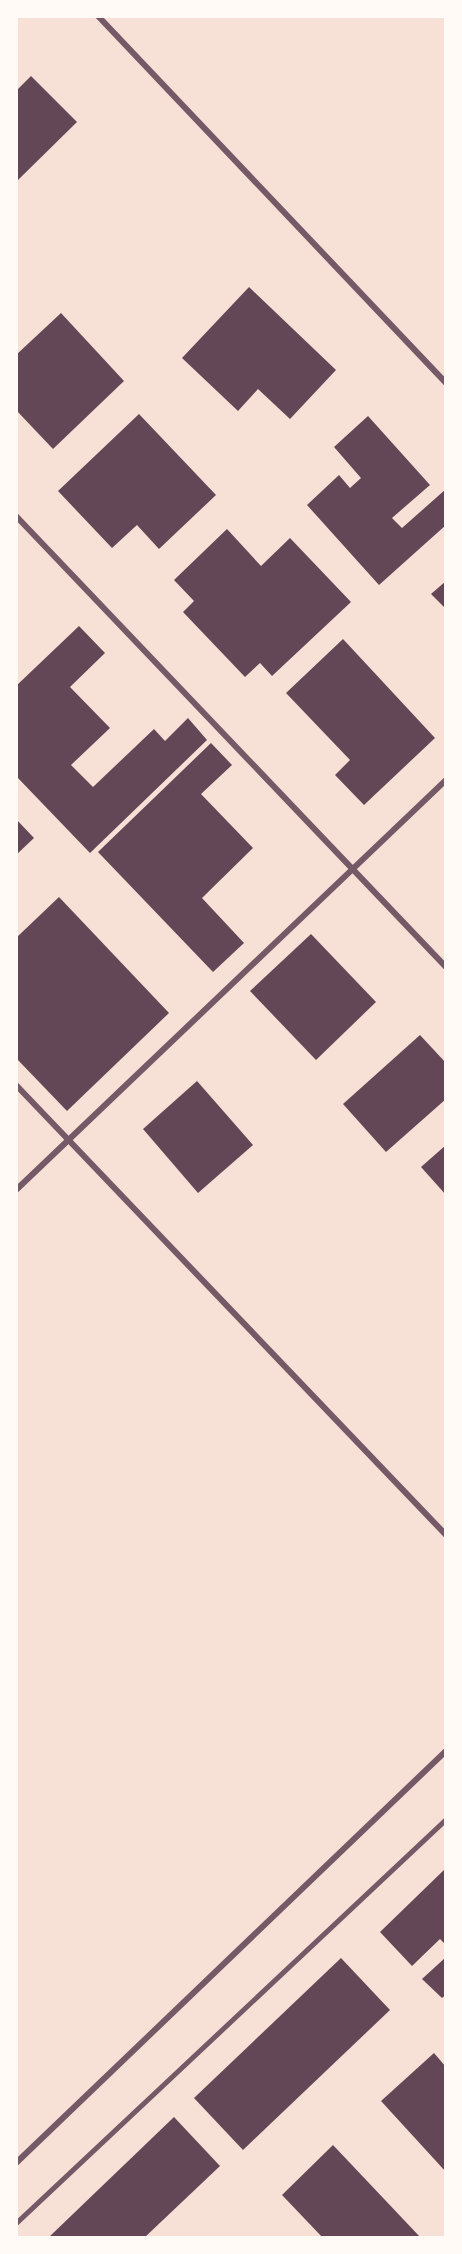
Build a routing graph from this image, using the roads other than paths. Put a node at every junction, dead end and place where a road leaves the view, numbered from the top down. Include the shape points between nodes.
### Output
1 (98, 16) edge
2 (446, 383) edge
3 (16, 516) edge
4 (446, 780) edge
5 (352, 870) junction
6 (446, 967) edge
7 (16, 1085) edge
8 (69, 1140) junction
9 (16, 1190) edge
10 (446, 1535) edge
11 (446, 1751) edge
12 (446, 1819) edge
13 (16, 2163) edge
14 (16, 2223) edge

1 - 2 street
3 - 5 street
4 - 5 street
5 - 6 street
5 - 8 street
7 - 8 street
8 - 9 street
8 - 10 street
11 - 13 street
12 - 14 lane

